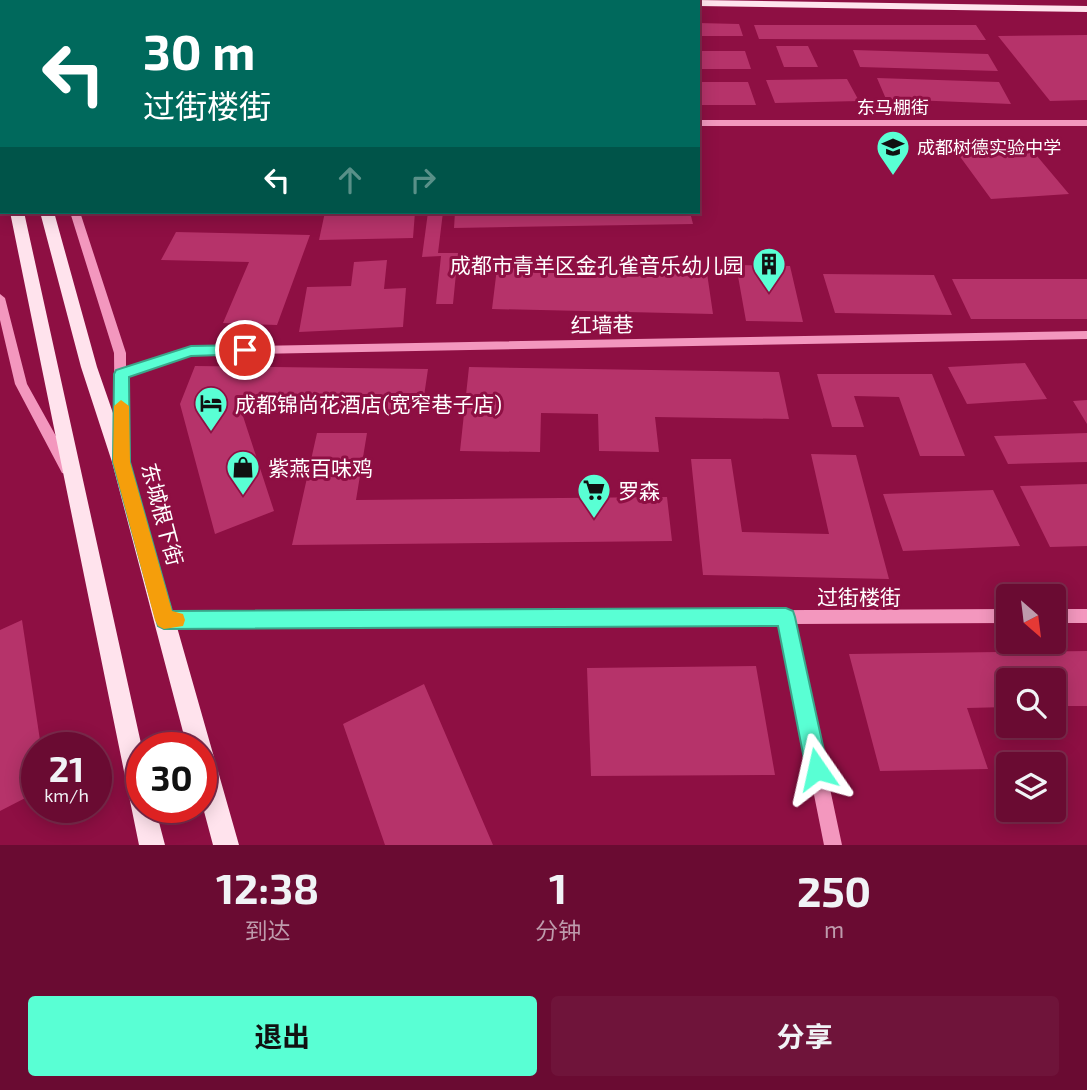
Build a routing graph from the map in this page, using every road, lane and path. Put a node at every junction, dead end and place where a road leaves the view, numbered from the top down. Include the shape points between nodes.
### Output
1 (700, 3) edge
2 (1087, 9) edge
3 (700, 15) edge
4 (1087, 21) edge
5 (700, 123) edge
6 (1087, 123) edge
7 (17, 214) edge
8 (48, 214) edge
9 (76, 214) edge
10 (0, 298) edge
11 (2, 323) edge
12 (1087, 335) edge
13 (122, 374) junction
14 (121, 462) junction
15 (75, 483) junction
16 (996, 616) edge
17 (1066, 616) edge
18 (1087, 616) edge
19 (786, 617) junction
20 (164, 620) junction
21 (126, 732) edge
22 (195, 732) edge
23 (217, 813) edge
24 (147, 823) edge
25 (152, 845) edge
26 (226, 845) edge
27 (833, 845) edge

1 - 2 main road
3 - 4 main road
5 - 6 street, 东马棚街
7 - 15 main road
8 - 14 main road via 89,367
9 - 13 street, 东城根下街 via 120,353
10 - 11 street
11 - 15 street via 21,384
12 - 13 street, 红墙巷 via 191,351
13 - 14 street, 东城根下街
14 - 20 main road, 东城根下街
15 - 21 main road
16 - 19 street, 过街楼街
17 - 18 street
19 - 20 street, 过街楼街
19 - 27 street
20 - 22 main road, 东城根下街
23 - 26 main road
24 - 25 main road

